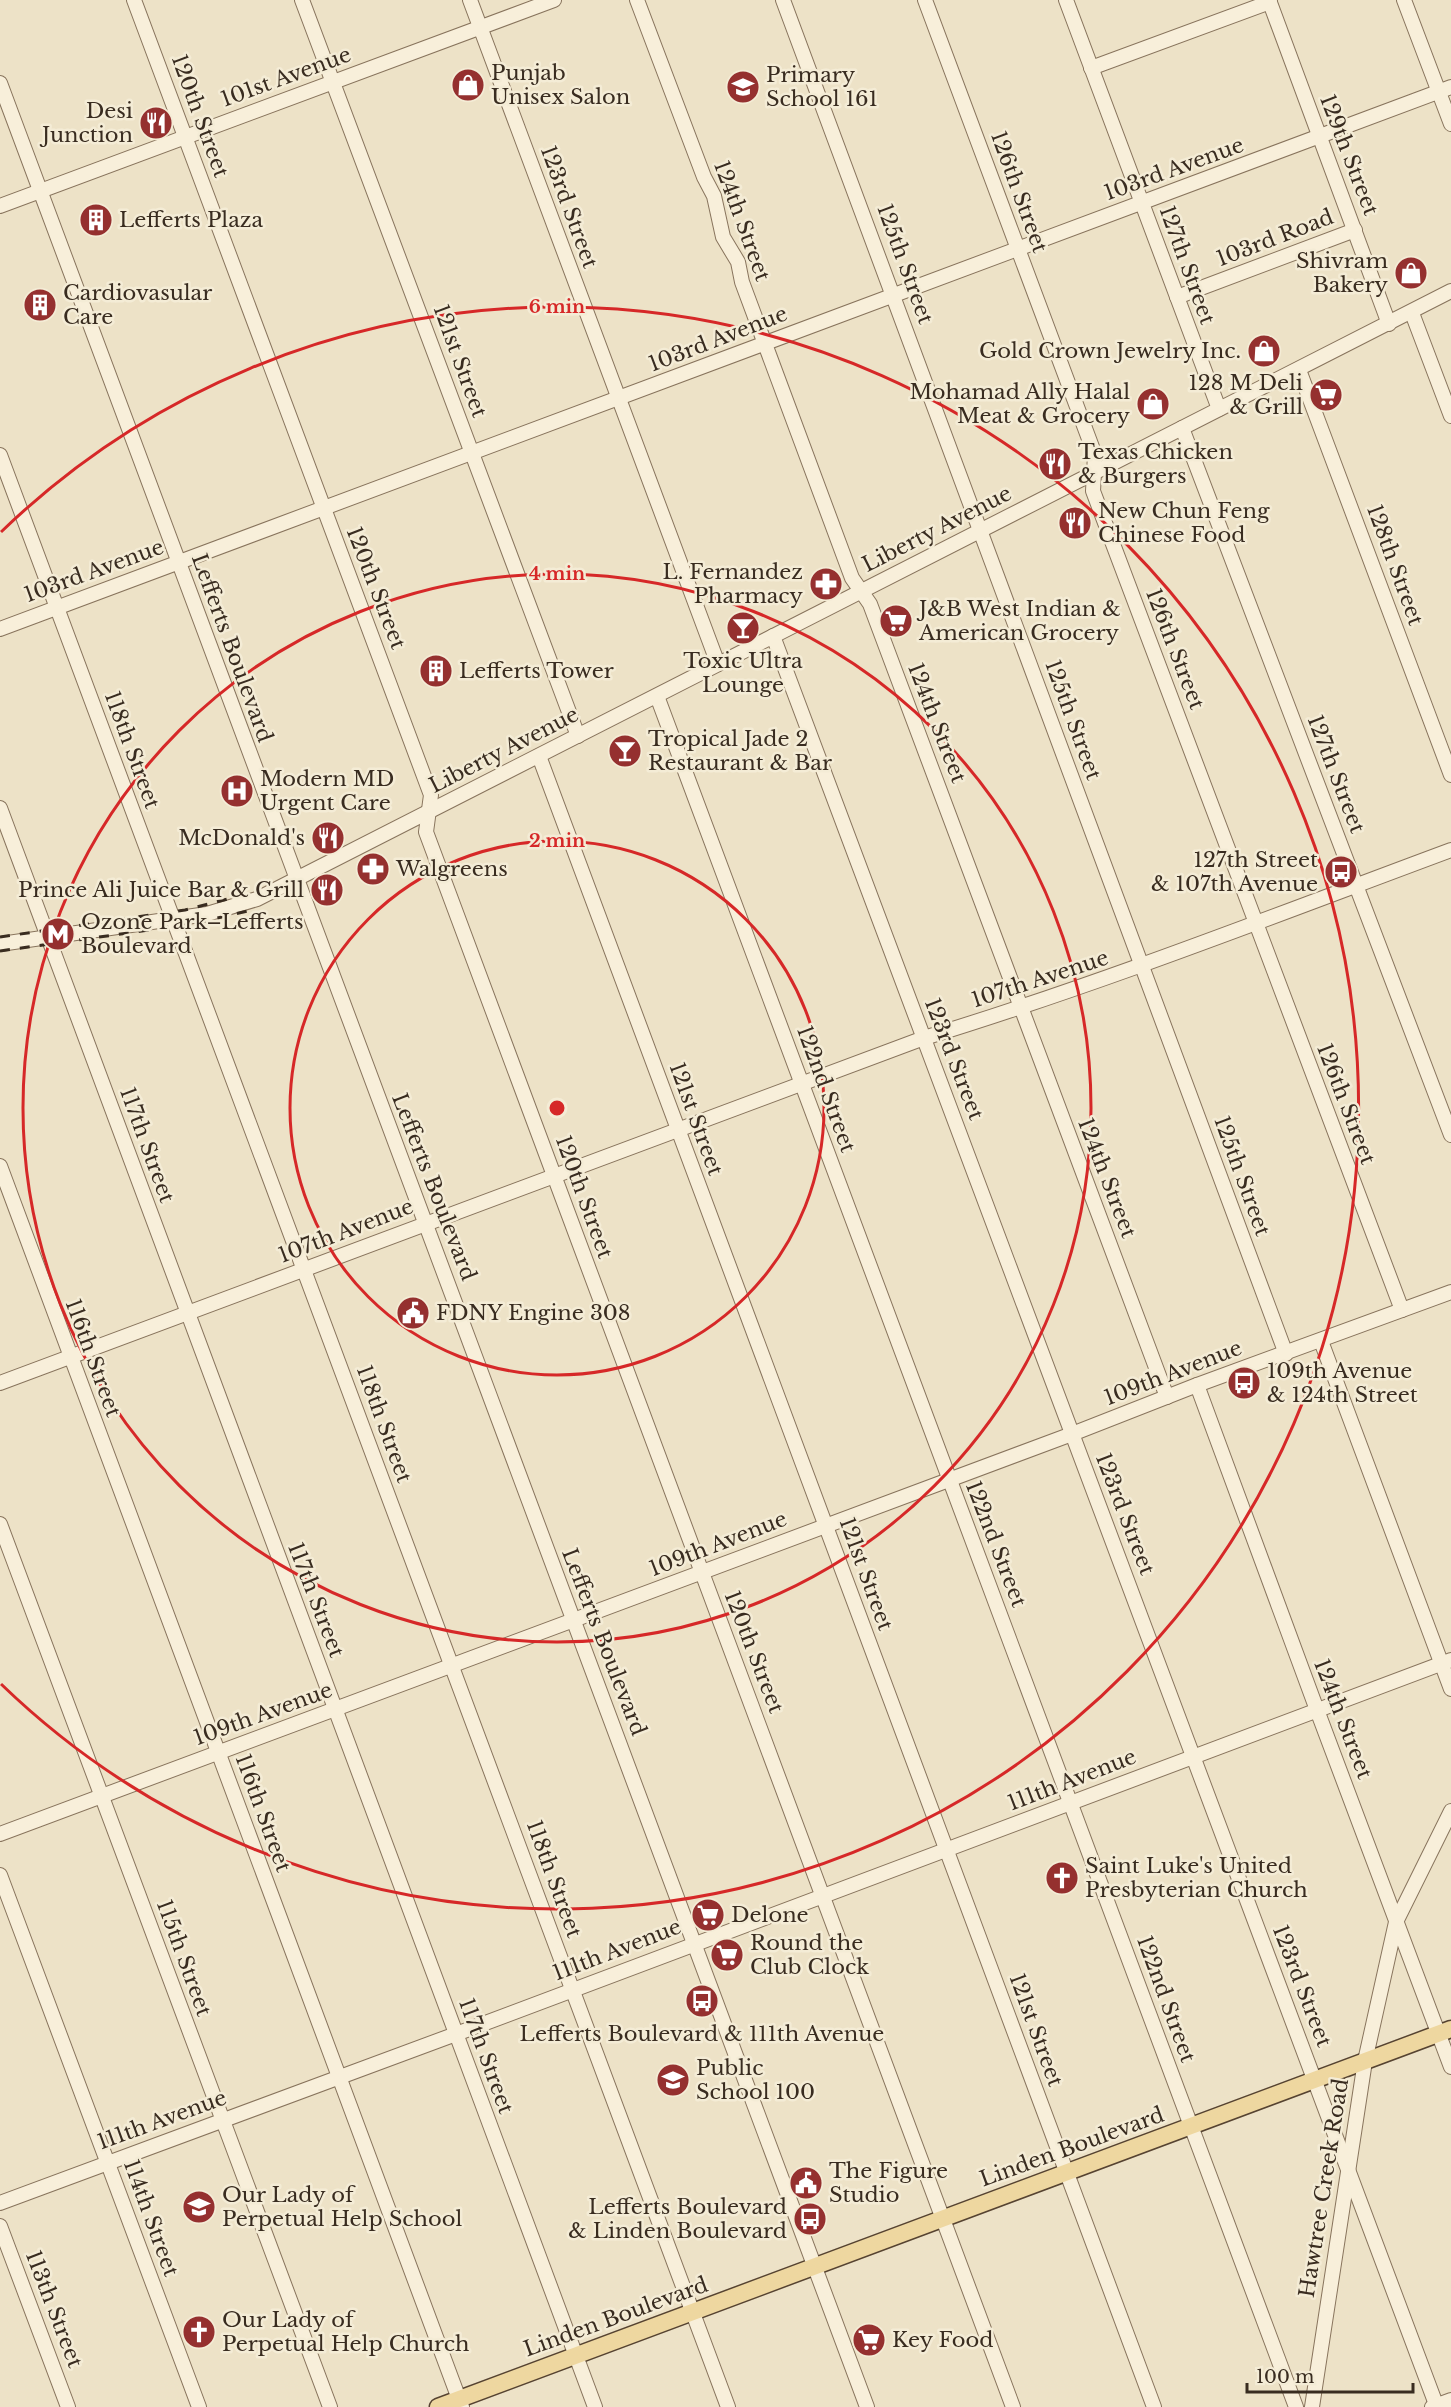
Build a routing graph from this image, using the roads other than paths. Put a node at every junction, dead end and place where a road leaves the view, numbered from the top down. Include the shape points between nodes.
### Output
1 (134, 0) edge
2 (302, 0) edge
3 (470, 0) edge
4 (554, 0) edge
5 (637, 0) edge
6 (783, 0) edge
7 (925, 0) edge
8 (1066, 0) edge
9 (1404, 0) edge
10 (1269, 1) edge
11 (480, 27) junction
12 (1091, 68) junction
13 (333, 82) junction
14 (0, 84) edge
15 (1445, 89) edge
16 (1451, 124) edge
17 (186, 137) junction
18 (1319, 137) junction
19 (41, 191) junction
20 (1142, 203) junction
21 (0, 206) edge
22 (1355, 230) junction
23 (1018, 249) junction
24 (1451, 291) edge
25 (894, 296) junction
26 (1177, 297) junction
27 (1412, 313) junction
28 (1389, 324) junction
29 (765, 344) junction
30 (1299, 370) junction
31 (618, 399) junction
32 (1219, 409) junction
33 (1451, 416) edge
34 (1182, 428) junction
35 (472, 453) junction
36 (0, 455) edge
37 (1094, 474) junction
38 (324, 508) junction
39 (980, 530) junction
40 (178, 563) junction
41 (861, 591) junction
42 (57, 608) junction
43 (0, 629) edge
44 (773, 636) junction
45 (718, 664) junction
46 (657, 696) junction
47 (578, 736) junction
48 (539, 756) junction
49 (1451, 775) edge
50 (0, 808) edge
51 (429, 812) junction
52 (1451, 850) edge
53 (296, 879) junction
54 (1356, 885) junction
55 (172, 919) junction
56 (1256, 924) junction
57 (50, 937) junction
58 (0, 944) edge
59 (1142, 966) junction
60 (1022, 1008) junction
61 (924, 1038) junction
62 (802, 1084) junction
63 (678, 1130) junction
64 (1451, 1135) edge
65 (0, 1166) edge
66 (554, 1176) junction
67 (425, 1224) junction
68 (304, 1270) junction
69 (1449, 1298) edge
70 (1402, 1310) junction
71 (187, 1313) junction
72 (1321, 1341) junction
73 (1286, 1353) junction
74 (70, 1357) junction
75 (0, 1383) edge
76 (1197, 1385) junction
77 (1167, 1397) junction
78 (1072, 1434) junction
79 (950, 1480) junction
80 (0, 1524) edge
81 (826, 1526) junction
82 (701, 1572) junction
83 (573, 1620) junction
84 (1446, 1661) edge
85 (452, 1666) junction
86 (1451, 1689) edge
87 (335, 1710) junction
88 (1317, 1710) junction
89 (219, 1754) junction
90 (1194, 1757) junction
91 (102, 1796) junction
92 (1072, 1803) junction
93 (1451, 1811) edge
94 (0, 1834) edge
95 (947, 1850) junction
96 (0, 1875) edge
97 (823, 1896) junction
98 (1396, 1922) junction
99 (694, 1944) junction
100 (572, 1990) junction
101 (1445, 2031) edge
102 (456, 2034) junction
103 (1365, 2061) junction
104 (1451, 2067) edge
105 (339, 2077) junction
106 (1315, 2080) junction
107 (222, 2121) junction
108 (1190, 2126) junction
109 (108, 2162) junction
110 (1347, 2170) junction
111 (1067, 2172) junction
112 (0, 2203) edge
113 (943, 2219) junction
114 (0, 2226) edge
115 (814, 2267) junction
116 (693, 2312) junction
117 (576, 2356) junction
118 (1451, 2400) edge
119 (461, 2403) edge
120 (1435, 2406) edge
121 (68, 2407) edge
122 (199, 2407) edge
123 (330, 2407) edge
124 (438, 2407) edge
125 (595, 2407) edge
126 (728, 2407) edge
127 (867, 2407) edge
128 (1013, 2407) edge
129 (1154, 2407) edge
130 (1296, 2407) edge
131 (1312, 2407) edge

1 - 17 street, 120th Street
2 - 13 street, 121st Street
3 - 11 street, 123rd Street
4 - 11 street, 101st Avenue
5 - 29 street, 124th Street via 714,196 723,237 738,262
6 - 25 street, 125th Street
7 - 23 street, 126th Street
8 - 12 street, 127th Street
9 - 15 street
10 - 12 street
10 - 18 street, 129th Street
11 - 13 street, 101st Avenue
11 - 31 street, 123rd Street
12 - 20 street, 127th Street
13 - 17 street, 101st Avenue
13 - 35 street, 121st Street
14 - 19 street, Lefferts Boulevard
15 - 16 street
15 - 18 street, 103rd Avenue
17 - 19 street, 101st Avenue
17 - 38 street, 120th Street
18 - 20 street, 103rd Avenue
18 - 22 street, 129th Street
19 - 21 street, 101st Avenue
19 - 40 street, Lefferts Boulevard
20 - 23 street, 103rd Avenue
20 - 26 street, 127th Street
22 - 26 street, 103rd Road
22 - 28 street, 129th Street
23 - 25 street, 103rd Avenue
23 - 37 street, 126th Street via 1095,455
24 - 27 street, Liberty Avenue
25 - 29 street, 103rd Avenue
25 - 39 street, 125th Street
26 - 32 street, 127th Street
27 - 28 street, Liberty Avenue
27 - 33 street
28 - 30 street, Liberty Avenue
29 - 31 street, 103rd Avenue
29 - 41 street, 124th Street via 852,578
30 - 32 street, Liberty Avenue
30 - 49 street, 128th Street
31 - 35 street, 103rd Avenue
31 - 45 street, 123rd Street
32 - 34 street, Liberty Avenue
34 - 37 street, Liberty Avenue
34 - 54 street, 127th Street
35 - 38 street, 103rd Avenue
35 - 47 street, 121st Street
36 - 42 street, 118th Street
37 - 39 street, Liberty Avenue
37 - 56 street, 126th Street via 1093,492
38 - 40 street, 103rd Avenue
38 - 51 street, 120th Street via 431,795
39 - 41 street, Liberty Avenue
39 - 59 street, 125th Street
40 - 42 street, 103rd Avenue
40 - 53 street, Lefferts Boulevard
41 - 44 street, Liberty Avenue
41 - 60 street, 124th Street via 870,604
42 - 43 street, 103rd Avenue
42 - 55 street, 118th Street
44 - 45 street, Liberty Avenue
44 - 61 street, 123rd Street
45 - 46 street, Liberty Avenue
46 - 47 street, Liberty Avenue
46 - 62 street, 122nd Street
47 - 48 street, Liberty Avenue
48 - 51 street, Liberty Avenue
48 - 63 street, 121st Street
50 - 57 street, 117th Street
51 - 53 street, Liberty Avenue
51 - 66 street, 120th Street via 426,832
52 - 54 street, 107th Avenue
53 - 55 street, Liberty Avenue via 230,908
53 - 67 street, Lefferts Boulevard
54 - 56 street, 107th Avenue
54 - 64 street, 127th Street
55 - 57 street, Liberty Avenue
55 - 68 street, 118th Street
56 - 59 street, 107th Avenue
56 - 70 street, 126th Street
57 - 58 street, Liberty Avenue
57 - 71 street, 117th Street
59 - 60 street, 107th Avenue
59 - 73 street, 125th Street
60 - 61 street, 107th Avenue
60 - 77 street, 124th Street
61 - 62 street, 107th Avenue
61 - 78 street, 123rd Street
62 - 63 street, 107th Avenue
62 - 79 street, 122nd Street
63 - 66 street, 107th Avenue
63 - 81 street, 121st Street
65 - 74 street, 116th Street
66 - 67 street, 107th Avenue
66 - 82 street, 120th Street
67 - 68 street, 107th Avenue
67 - 83 street, Lefferts Boulevard
68 - 71 street, 107th Avenue
68 - 85 street, 118th Street
69 - 70 street, 109th Avenue
70 - 72 street, 109th Avenue
71 - 74 street, 107th Avenue
71 - 87 street, 117th Street
72 - 73 street, 109th Avenue
72 - 84 street
73 - 76 street, 109th Avenue
74 - 75 street, 107th Avenue
74 - 89 street, 116th Street
76 - 77 street, 109th Avenue
76 - 88 street, 124th Street
77 - 78 street, 109th Avenue
78 - 79 street, 109th Avenue
78 - 90 street, 123rd Street
79 - 81 street, 109th Avenue
79 - 92 street, 122nd Street
80 - 91 street, 115th Street
81 - 82 street, 109th Avenue
81 - 95 street, 121st Street
82 - 83 street, 109th Avenue
82 - 97 street, 120th Street
83 - 85 street, 109th Avenue
83 - 99 street, Lefferts Boulevard
84 - 86 street
84 - 88 street, 111th Avenue
85 - 87 street, 109th Avenue
85 - 100 street, 118th Street
87 - 89 street, 109th Avenue
87 - 102 street, 117th Street
88 - 90 street, 111th Avenue
88 - 98 street, 124th Street
89 - 91 street, 109th Avenue
89 - 105 street, 116th Street
90 - 92 street, 111th Avenue
90 - 106 street, 123rd Street
91 - 94 street, 109th Avenue
91 - 107 street, 115th Street
92 - 95 street, 111th Avenue
92 - 108 street, 122nd Street
93 - 98 street, Hawtree Creek Road
95 - 97 street, 111th Avenue
95 - 111 street, 121st Street
96 - 109 street, 114th Street
97 - 99 street, 111th Avenue
97 - 113 street, 120th Street
98 - 101 street, 124th Street
98 - 103 street, Hawtree Creek Road
99 - 100 street, 111th Avenue
99 - 115 street, Lefferts Boulevard
100 - 102 street, 111th Avenue
100 - 116 street, 118th Street
101 - 103 main road, Linden Boulevard
101 - 104 street, 124th Street
102 - 105 street, 111th Avenue
102 - 117 street, 117th Street
103 - 106 main road, Linden Boulevard
103 - 110 street, Hawtree Creek Road
105 - 107 street, 111th Avenue
105 - 119 street, 116th Street
106 - 108 main road, Linden Boulevard
106 - 110 street, 123rd Street
107 - 109 street, 111th Avenue
107 - 123 street, 115th Street
108 - 111 main road, Linden Boulevard
108 - 130 street, 122nd Street
109 - 112 street, 111th Avenue
109 - 122 street, 114th Street
110 - 120 street, 123rd Street
110 - 131 street, Hawtree Creek Road
111 - 113 main road, Linden Boulevard
111 - 129 street, 121st Street
113 - 115 main road, Linden Boulevard
113 - 128 street, 120th Street
114 - 121 street, 113th Street
115 - 116 main road, Linden Boulevard
115 - 127 street, Lefferts Boulevard
116 - 117 main road, Linden Boulevard
116 - 126 street, 118th Street
117 - 119 main road, Linden Boulevard
117 - 125 street, 117th Street
118 - 120 street
119 - 124 main road, Linden Boulevard

